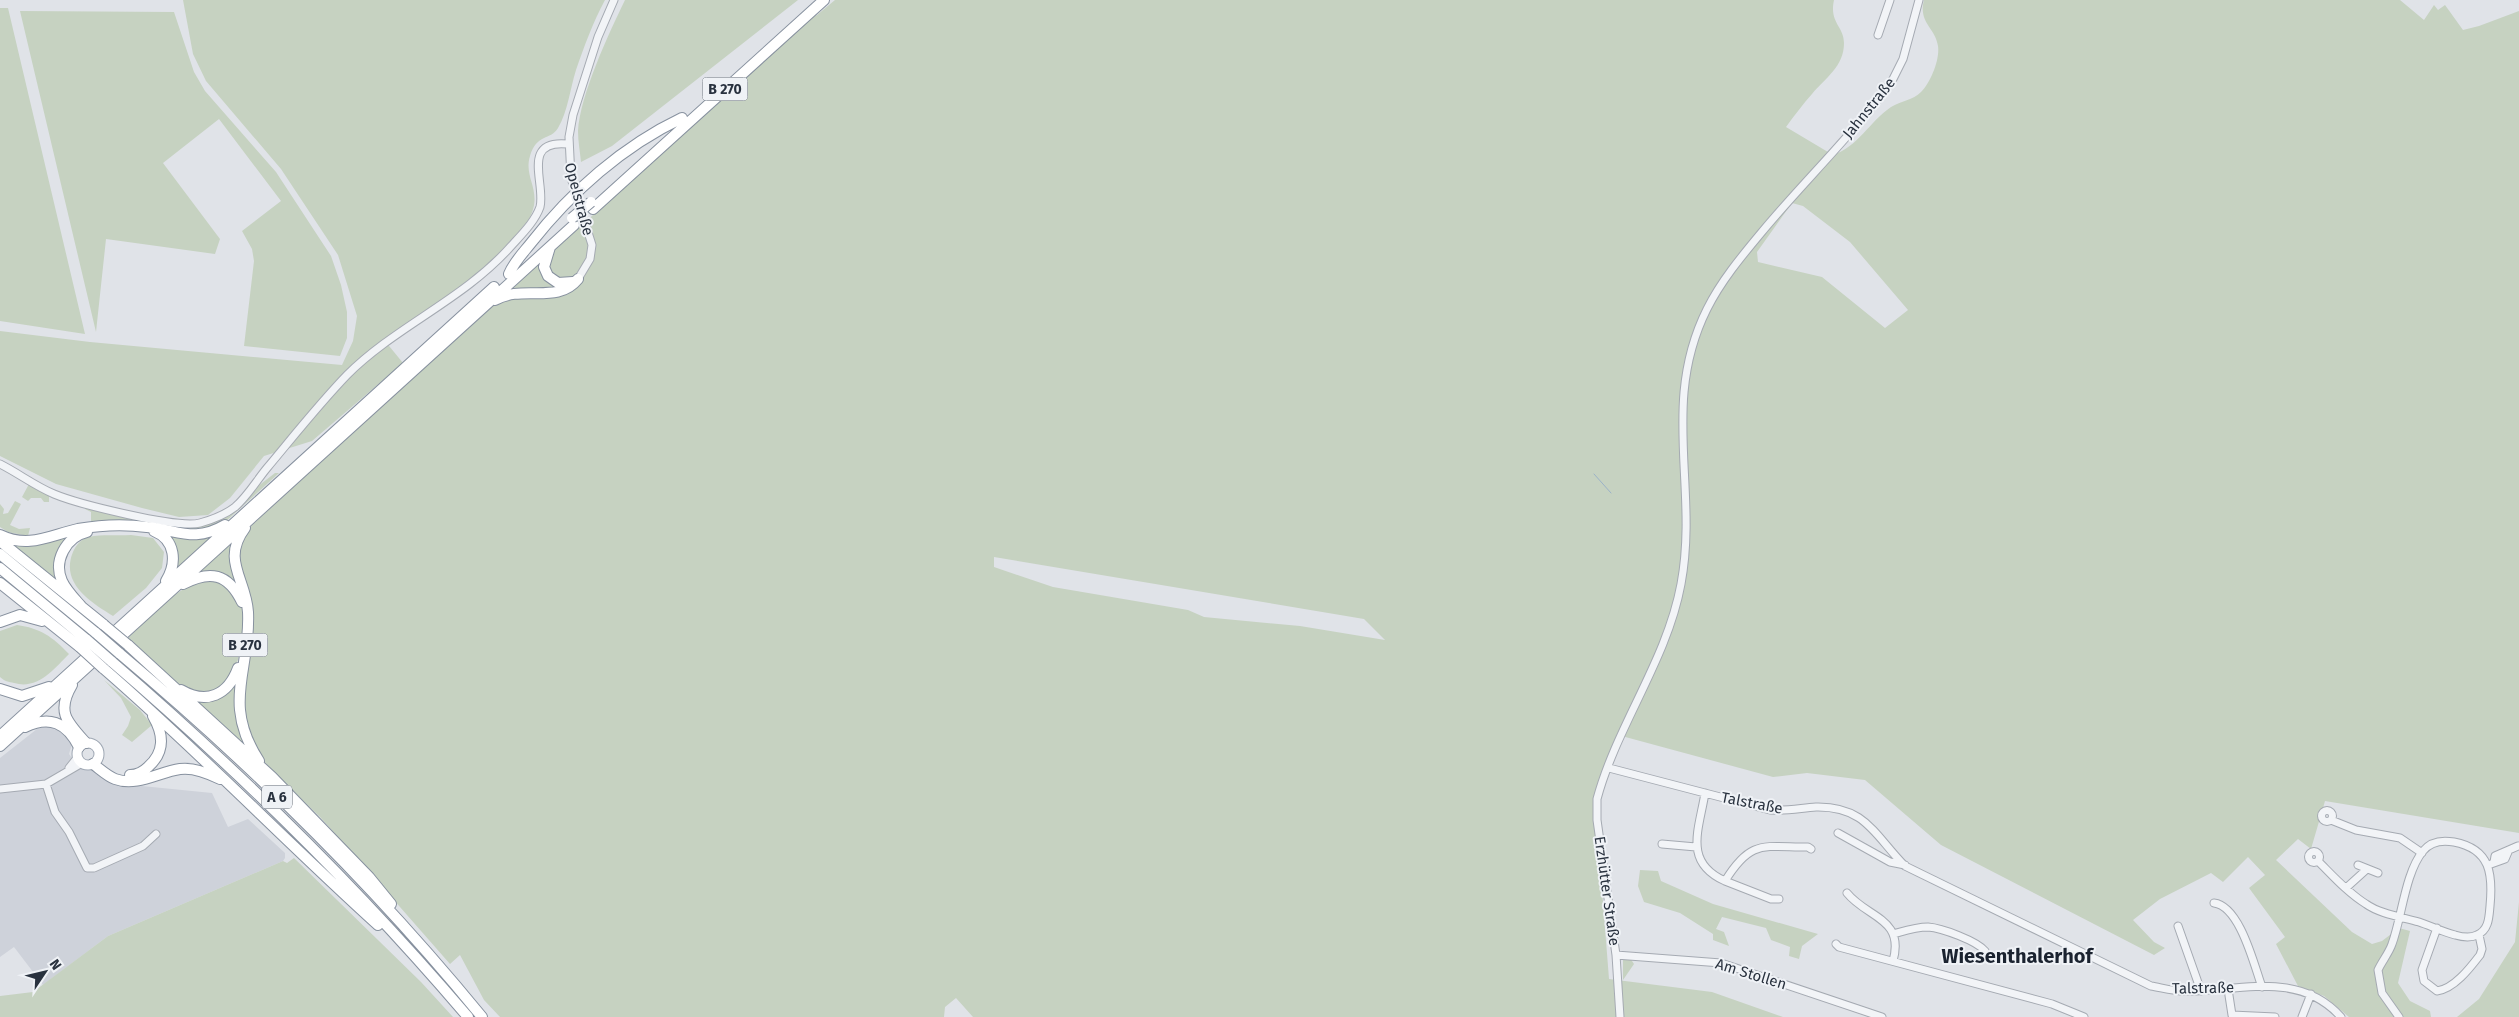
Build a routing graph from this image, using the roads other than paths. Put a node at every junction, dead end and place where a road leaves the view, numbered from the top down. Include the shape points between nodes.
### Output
1 (614, 0) edge
2 (814, 0) edge
3 (824, 0) edge
4 (1890, 0) edge
5 (1918, 0) edge
6 (1878, 36) dead end
7 (682, 118) junction
8 (568, 144) junction
9 (575, 193) junction
10 (592, 205) junction
11 (573, 221) junction
12 (550, 245) junction
13 (509, 274) junction
14 (578, 279) junction
15 (487, 303) junction
16 (417, 360) junction
17 (404, 373) junction
18 (0, 464) edge
19 (256, 512) junction
20 (243, 514) junction
21 (0, 535) edge
22 (0, 541) edge
23 (0, 554) edge
24 (0, 568) edge
25 (0, 583) edge
26 (166, 590) junction
27 (81, 606) junction
28 (0, 622) edge
29 (62, 633) junction
30 (84, 644) junction
31 (107, 664) junction
32 (82, 671) junction
33 (159, 673) junction
34 (61, 680) junction
35 (0, 689) edge
36 (148, 706) junction
37 (16, 732) junction
38 (0, 736) edge
39 (82, 745) junction
40 (0, 746) edge
41 (80, 760) junction
42 (96, 762) junction
43 (1608, 768) junction
44 (272, 777) junction
45 (46, 784) junction
46 (233, 787) junction
47 (0, 789) edge
48 (1705, 793) junction
49 (2331, 820) dead end
50 (1838, 833) dead end
51 (156, 834) dead end
52 (1662, 844) dead end
53 (2518, 846) edge
54 (1696, 847) junction
55 (1811, 849) dead end
56 (2422, 853) junction
57 (2318, 861) dead end
58 (2491, 864) junction
59 (2358, 865) dead end
60 (1905, 866) junction
61 (2367, 869) junction
62 (2378, 873) dead end
63 (1726, 881) junction
64 (2346, 888) junction
65 (1847, 893) dead end
66 (1779, 898) dead end
67 (2214, 902) dead end
68 (2400, 916) junction
69 (2178, 926) dead end
70 (2437, 928) junction
71 (1893, 934) junction
72 (2479, 935) junction
73 (402, 942) junction
74 (1836, 944) dead end
75 (1985, 951) dead end
76 (425, 952) junction
77 (1616, 955) junction
78 (1893, 962) junction
79 (2262, 987) junction
80 (2228, 989) junction
81 (2201, 990) junction
82 (2311, 994) junction
83 (468, 1017) edge
84 (482, 1017) edge
85 (1620, 1017) edge
86 (1882, 1017) edge
87 (2084, 1017) edge
88 (2275, 1017) edge
89 (2302, 1017) edge
90 (2341, 1017) edge
91 (2399, 1017) edge

1 - 8 street, Opelstraße via 581,89
2 - 7 highway, B 270
3 - 10 highway, B 270
4 - 6 street
5 - 43 street, Jahnstraße via 1903,59 1893,79 1725,278 1708,308 1690,352 1682,408 1686,534 1681,585 1657,656
7 - 9 highway via 621,156
7 - 10 highway, B 270
8 - 9 street, Opelstraße
8 - 18 street via 554,144 542,153 537,167 540,206 532,222 510,248 465,289 358,365 235,506 216,517 199,524 178,524 74,501 52,493
9 - 13 highway via 514,262
9 - 14 street, Opelstraße via 592,245 590,259
10 - 11 highway, B 270
11 - 12 highway, B 270
11 - 13 highway, B 270
12 - 14 highway via 544,267 548,276 564,284
12 - 15 highway, B 270
13 - 16 highway, B 270
14 - 15 highway via 562,291 550,294 514,292
15 - 16 highway, B 270
16 - 17 highway, B 270
17 - 19 highway, B 270
17 - 20 highway, B 270
19 - 26 highway, B 270
19 - 44 highway, B 270 via 234,549 248,610 239,712 251,748
20 - 21 highway via 217,530 197,535 138,526 77,530 29,542
20 - 26 highway, B 270
22 - 27 highway
23 - 76 highway, A 6, bridge via 213,736 376,896
24 - 30 highway
25 - 29 highway
26 - 27 highway, B 270 via 174,559 171,546 161,534 137,529 84,533 67,545 59,562 62,580
26 - 32 highway, B 270
26 - 33 highway via 201,576 224,579 232,584 242,602 244,622 234,677 230,685 217,694 195,696 182,691
26 - 34 highway, B 270
27 - 33 highway, bridge
28 - 29 highway via 13,616 27,616 38,618
29 - 30 highway
30 - 31 highway, bridge
31 - 36 highway
31 - 73 highway, A 6 via 207,745
32 - 37 highway, B 270
32 - 39 highway via 63,706 67,720
33 - 44 highway
34 - 35 highway via 22,696
34 - 38 highway, B 270
36 - 42 highway via 160,728 162,742 156,760 133,776 113,772
36 - 46 highway, A 6
37 - 39 highway via 39,721 52,721 66,728
37 - 40 highway, B 270
39 - 41 main road
39 - 42 main road via 98,747
41 - 42 main road
41 - 45 street
42 - 46 highway, A 6 via 115,780 126,782 180,769 194,769
43 - 48 street, Talstraße
43 - 77 street, Erzhütter Straße via 1596,813
44 - 76 highway via 369,878
45 - 47 street
45 - 51 street via 55,812 69,832 86,868 94,868 143,846
46 - 73 highway, A 6 via 330,882
48 - 54 street
48 - 60 street, Talstraße via 1770,810 1815,807 1844,810 1880,834
49 - 56 street via 2356,830 2400,838
50 - 60 street, Talstraße via 1890,862
52 - 54 street
53 - 58 street via 2496,856
54 - 63 street via 1706,871
55 - 63 street via 1773,847 1750,850
56 - 58 street via 2432,844 2445,841 2472,849
56 - 68 street via 2407,888
57 - 64 street
58 - 72 street via 2488,922
59 - 61 street
60 - 81 street, Talstraße via 2151,986
61 - 62 street
61 - 64 street
63 - 66 street
64 - 68 street via 2374,909
65 - 71 street via 1880,918
67 - 79 street via 2225,906 2238,925
68 - 70 street
68 - 91 street via 2392,946 2378,970 2382,993
69 - 81 street
70 - 72 street via 2462,937
70 - 72 street via 2422,970 2424,981 2437,990 2453,984 2480,955
71 - 75 street via 1915,928 1941,930 1977,944
71 - 78 street
73 - 83 highway, A 6
74 - 78 street
76 - 84 highway, A 6
77 - 85 street, Erzhütter Straße
77 - 86 street, Am Stollen via 1721,963
78 - 87 street via 2052,1004
79 - 80 street, Talstraße
79 - 82 street, Talstraße via 2293,988
80 - 81 street, Talstraße
80 - 88 street via 2232,1015
82 - 89 street
82 - 90 street, Talstraße

